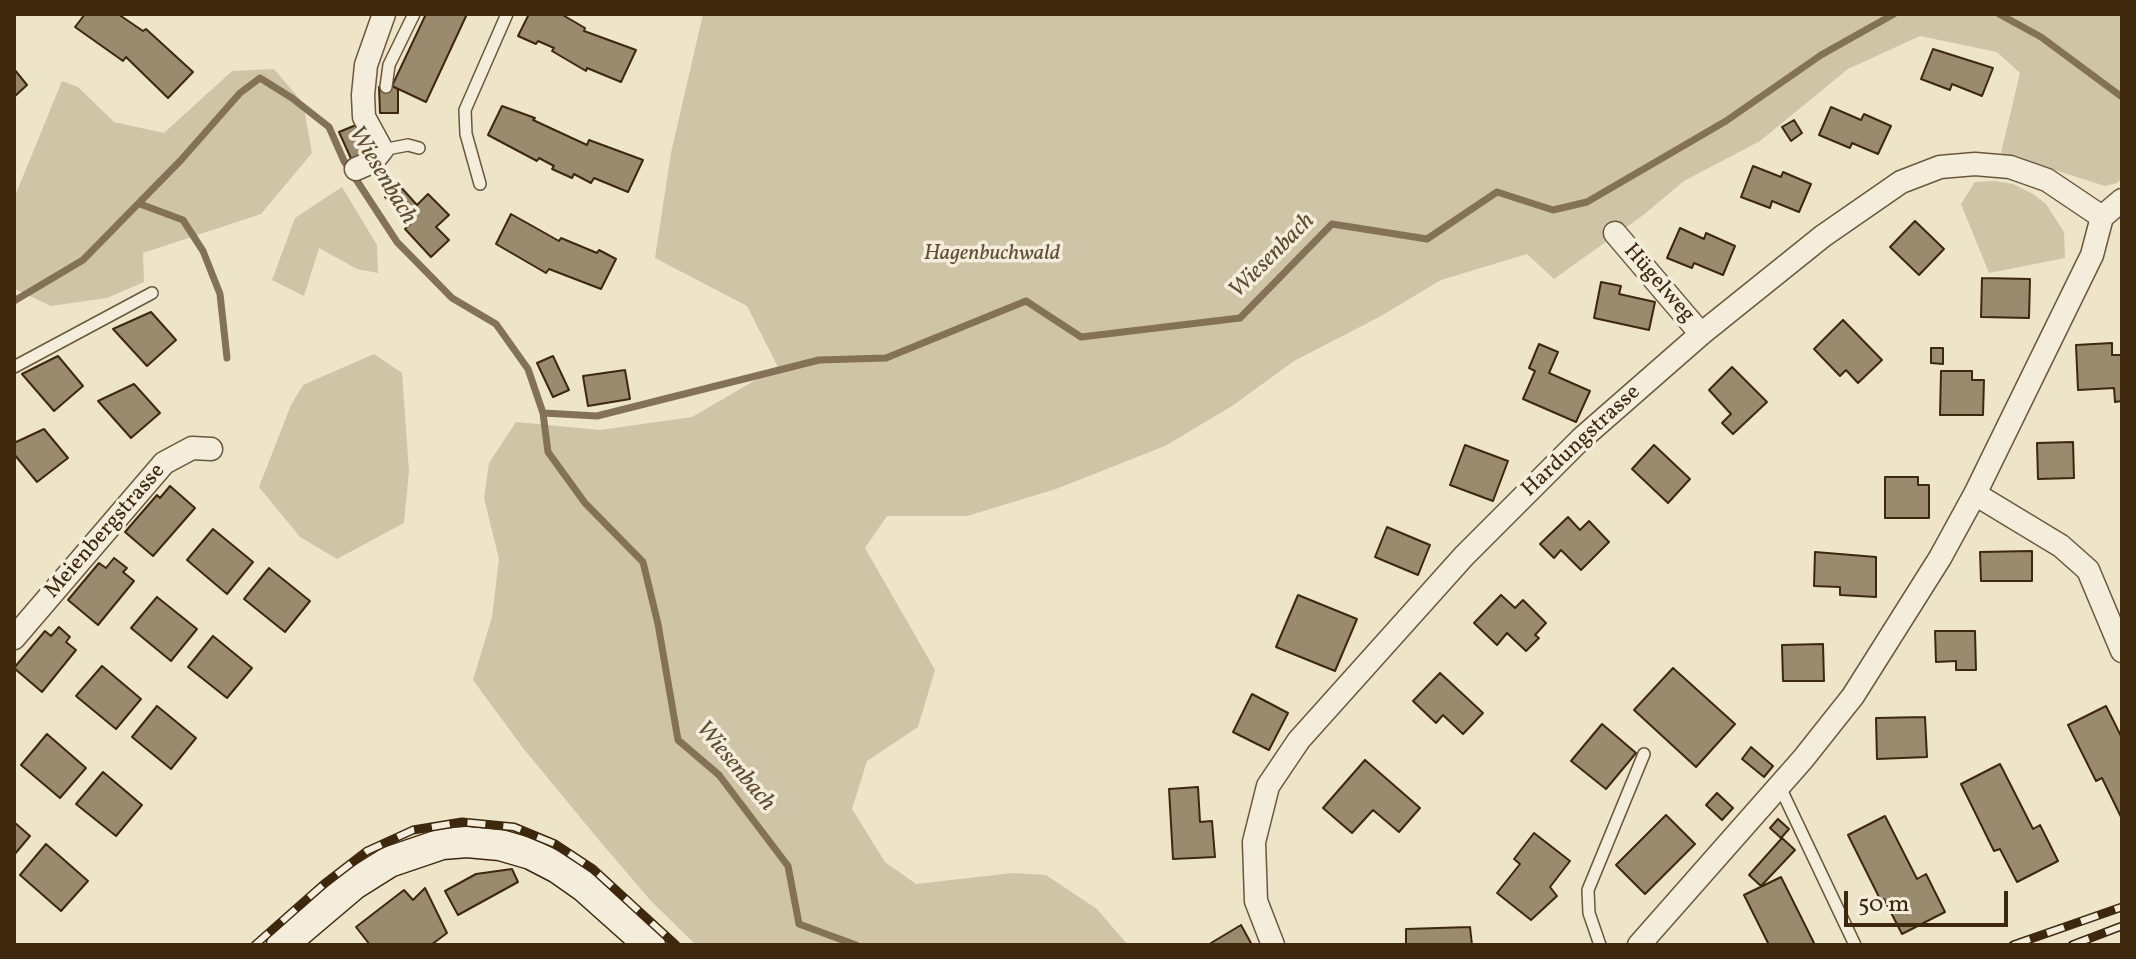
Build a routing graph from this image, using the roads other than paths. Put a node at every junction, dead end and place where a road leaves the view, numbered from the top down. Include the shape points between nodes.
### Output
1 (384, 14) edge
2 (414, 14) edge
3 (507, 14) edge
4 (386, 87) dead end
5 (419, 148) dead end
6 (382, 150) junction
7 (356, 169) dead end
8 (480, 184) dead end
9 (2122, 200) edge
10 (2102, 217) junction
11 (1615, 233) dead end
12 (152, 293) dead end
13 (1701, 334) junction
14 (14, 367) edge
15 (211, 449) dead end
16 (1975, 494) junction
17 (14, 638) edge
18 (2122, 651) edge
19 (1644, 754) dead end
20 (1779, 785) junction
21 (282, 945) edge
22 (650, 945) edge
23 (1273, 945) edge
24 (1600, 945) edge
25 (1639, 945) edge
26 (1855, 945) edge

1 - 6 street via 366,65 363,95 364,117
2 - 4 lane via 389,65
3 - 8 lane via 465,110
5 - 6 lane
6 - 7 street
9 - 10 street
10 - 13 street, Hardungstrasse via 2047,180 2010,167 1940,167 1901,182 1823,236
10 - 16 street via 2092,255
11 - 13 street, Hügelweg
12 - 14 lane
13 - 23 street, Hardungstrasse via 1581,439 1464,556 1299,740 1268,786 1254,842 1256,901
15 - 17 street, Meienbergstrasse via 192,448 164,463
16 - 18 street via 2061,546 2088,570
16 - 20 street via 1853,696
19 - 24 lane via 1588,890
20 - 25 street
20 - 26 lane
21 - 22 main road via 354,884 389,862 442,844 467,842 510,848 558,868

